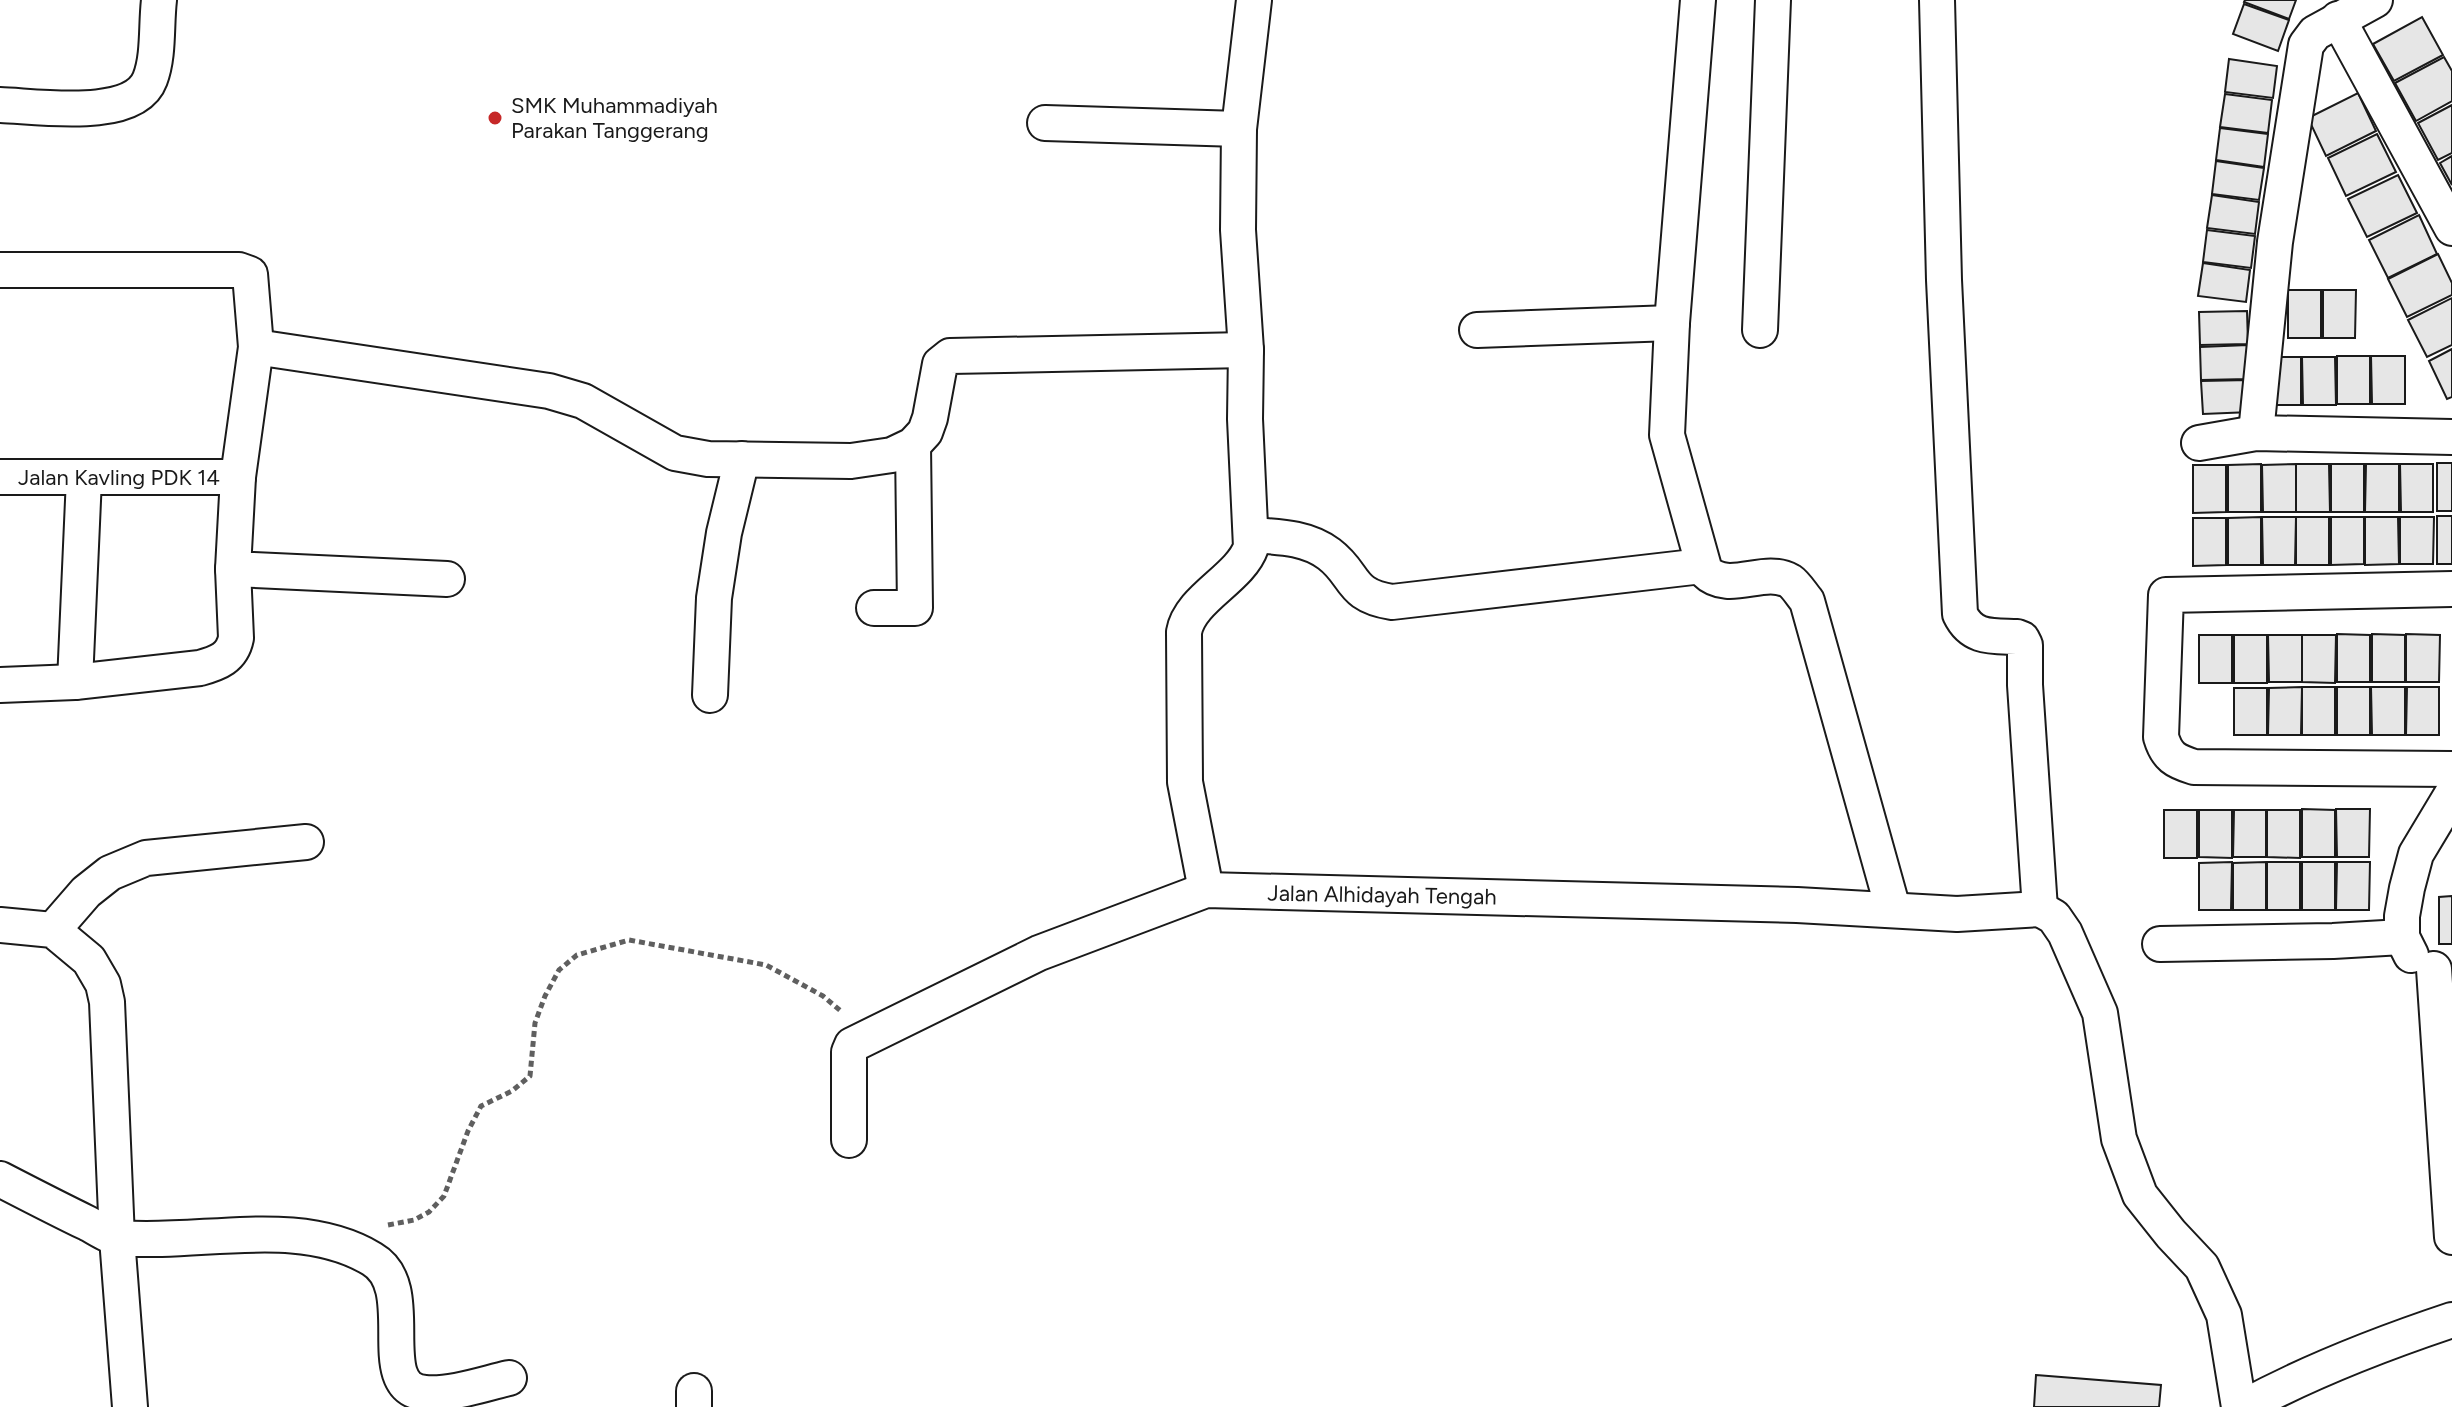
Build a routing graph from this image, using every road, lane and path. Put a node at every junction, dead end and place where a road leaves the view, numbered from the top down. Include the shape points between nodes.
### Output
1 (159, 0) edge
2 (1254, 0) edge
3 (1698, 0) edge
4 (1773, 0) edge
5 (1937, 0) edge
6 (2353, 8) edge
7 (0, 105) edge
8 (1045, 123) dead end
9 (1239, 129) junction
10 (2452, 228) edge
11 (0, 270) edge
12 (1672, 323) junction
13 (1477, 330) dead end
14 (1760, 330) dead end
15 (256, 347) junction
16 (1246, 350) junction
17 (2256, 433) junction
18 (2452, 437) edge
19 (2199, 443) dead end
20 (913, 445) junction
21 (742, 459) junction
22 (0, 477) edge
23 (238, 477) junction
24 (84, 478) junction
25 (1251, 535) junction
26 (1702, 566) junction
27 (233, 569) junction
28 (447, 579) dead end
29 (2452, 589) edge
30 (874, 608) dead end
31 (75, 682) junction
32 (0, 685) edge
33 (710, 695) dead end
34 (2452, 769) edge
35 (2449, 802) edge
36 (306, 842) dead end
37 (1206, 890) junction
38 (1893, 909) junction
39 (2040, 909) junction
40 (0, 925) edge
41 (53, 930) junction
42 (2402, 937) junction
43 (2160, 944) dead end
44 (2443, 969) edge
45 (871, 1035) junction
46 (849, 1140) dead end
47 (0, 1179) edge
48 (2452, 1237) edge
49 (117, 1238) junction
50 (338, 1242) junction
51 (2452, 1320) edge
52 (509, 1378) dead end
53 (130, 1407) edge
54 (2241, 1407) edge

1 - 7 street via 153,67 149,83 136,97 99,108
2 - 9 street
3 - 12 street
4 - 14 street
5 - 39 street via 1960,614 1980,636 2017,637 2025,645
6 - 10 street
6 - 17 street via 2306,45 2275,242
8 - 9 street
9 - 16 street via 1238,230
11 - 15 street via 247,272 252,277
12 - 13 street
12 - 26 street via 1667,435
15 - 21 street via 549,391 583,401 675,453
15 - 23 street
16 - 20 street via 950,356 940,364 930,418
16 - 25 street
17 - 18 street
17 - 19 street
20 - 21 street via 892,455 851,461
20 - 30 street via 915,608
21 - 33 street via 714,598
22 - 24 street, Jalan Kavling PDK 14
23 - 24 street, Jalan Kavling PDK 14
23 - 27 street
24 - 31 street
25 - 26 street via 1296,538 1317,546 1364,593 1392,602
25 - 37 street via 1251,551 1190,617 1184,632 1185,782
26 - 38 street via 1724,582 1774,576 1792,582 1807,601
27 - 28 street
27 - 31 street via 236,638 228,657 200,668
29 - 34 street via 2166,595 2161,737 2165,750 2194,767
31 - 32 street
35 - 42 street via 2416,854
36 - 41 street via 146,858 110,873
37 - 38 street, Jalan Alhidayah Tengah
37 - 45 street, Jalan Alhidayah Tengah via 1039,953
38 - 39 street, Jalan Alhidayah Tengah via 1957,914
39 - 54 street via 2065,933 2100,1013 2119,1139 2140,1195 2202,1267 2224,1315
40 - 41 street
41 - 49 street via 89,960 107,1002
42 - 43 street
42 - 44 street via 2409,954
44 - 48 street
45 - 46 street, Jalan Alhidayah Tengah via 849,1052
45 - 50 path via 823,996 766,965 629,940 577,955 559,970 545,996 535,1023 530,1076 481,1106 444,1196 414,1220
47 - 49 street
49 - 50 street via 286,1235
49 - 53 street
50 - 52 street via 376,1261 393,1285 396,1363 411,1390 456,1390
51 - 54 street via 2290,1382

